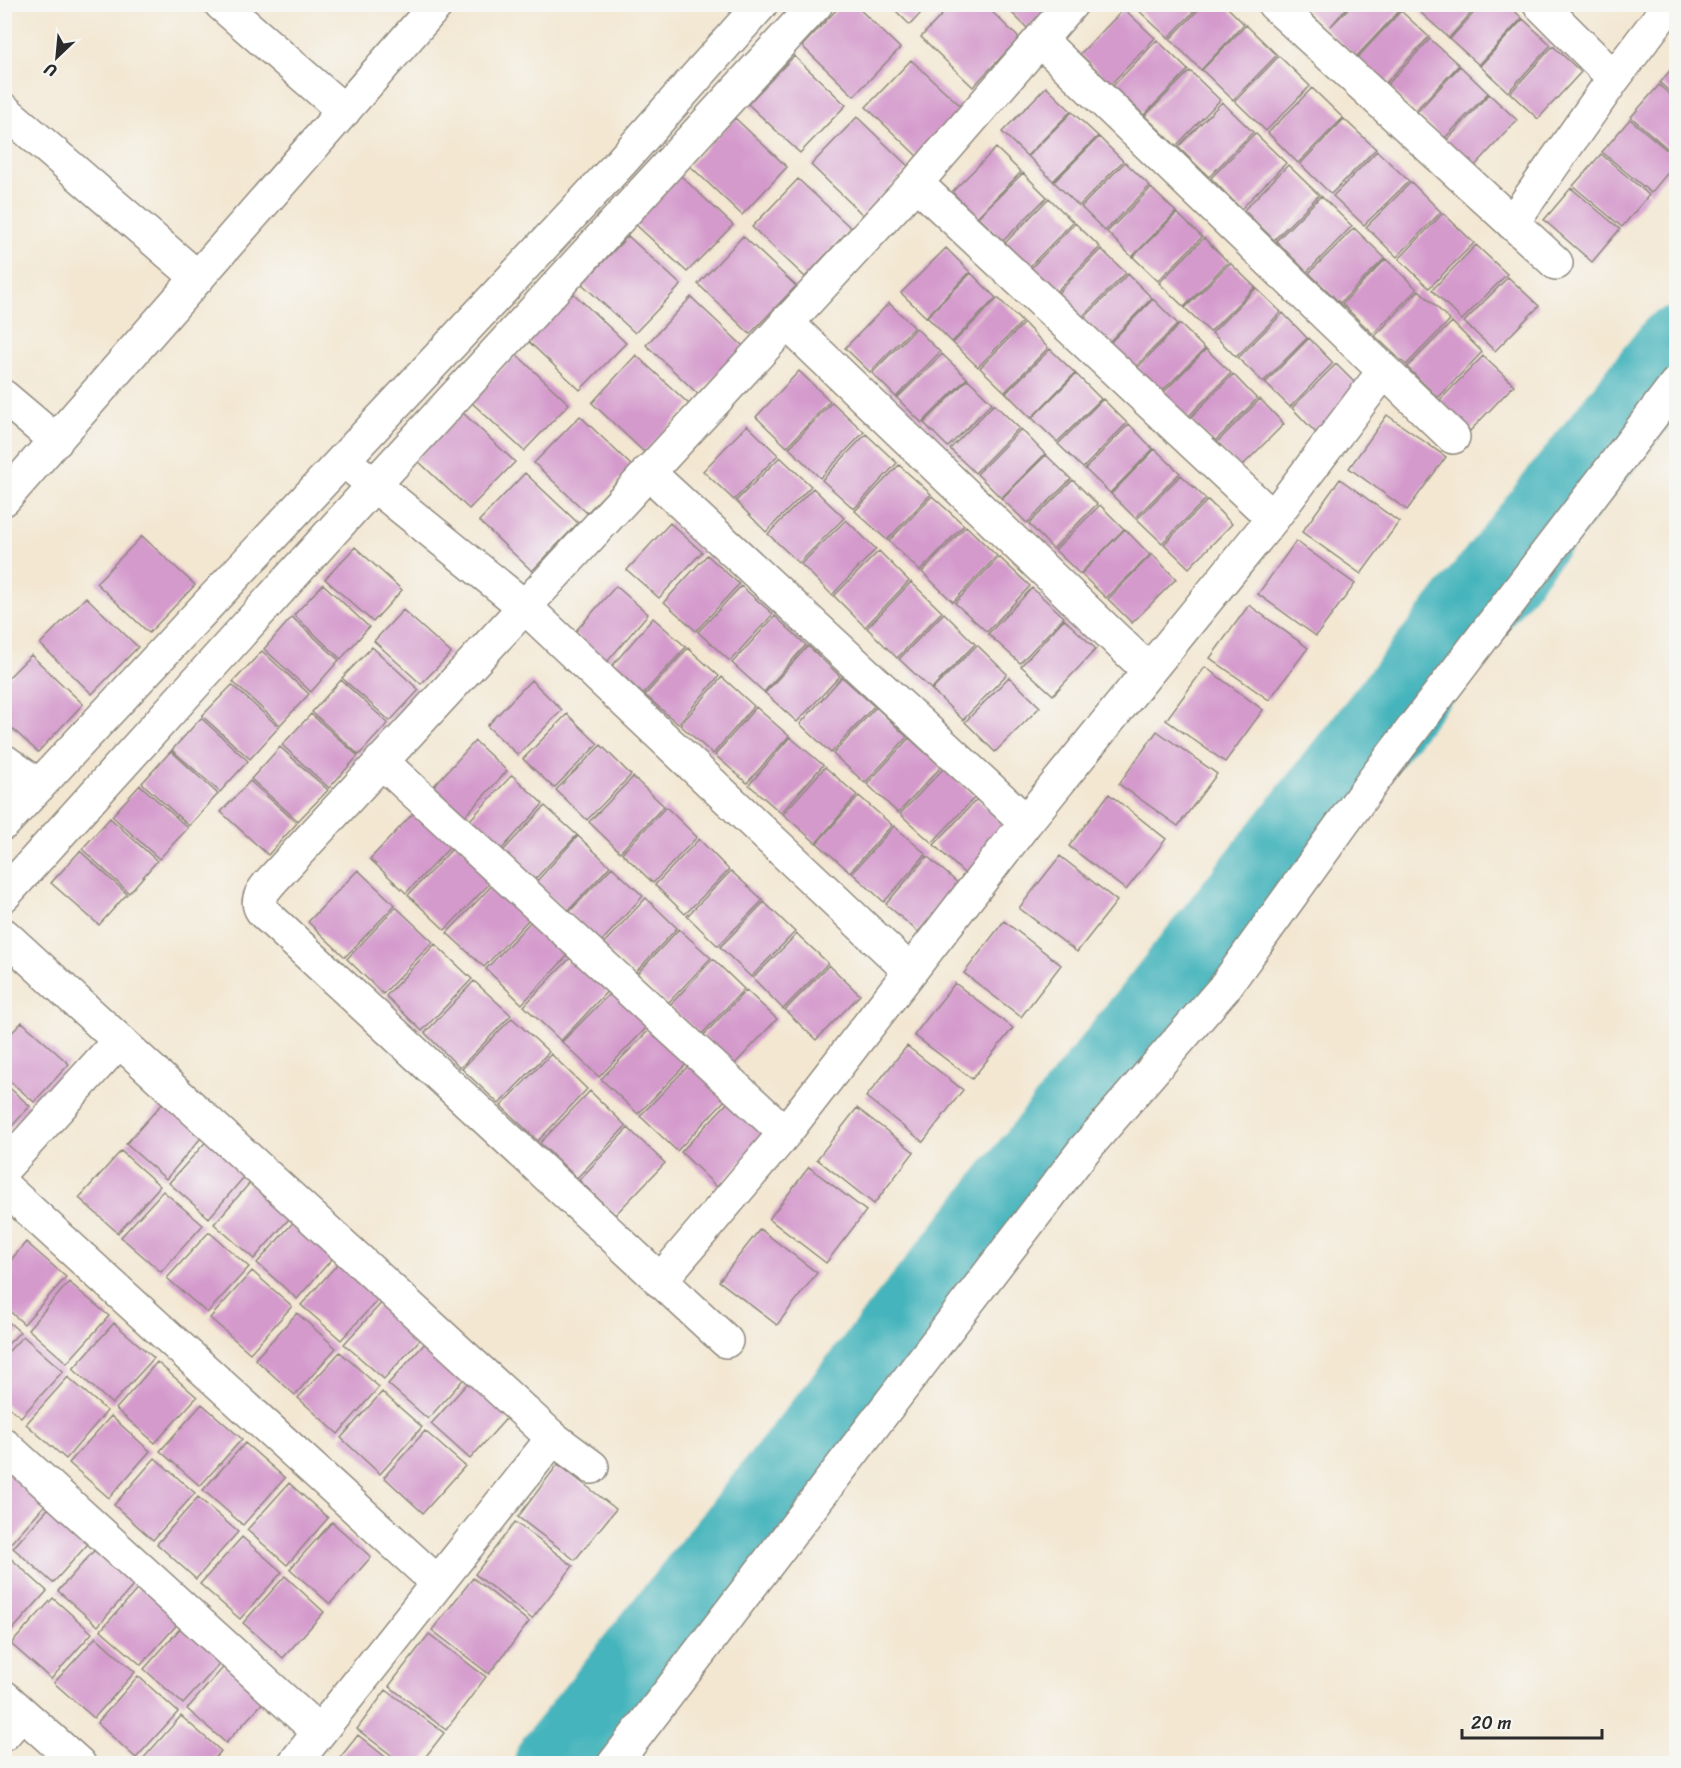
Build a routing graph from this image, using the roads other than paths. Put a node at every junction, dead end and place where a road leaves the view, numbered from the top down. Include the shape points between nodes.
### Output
1 (221, 4) edge
2 (437, 4) edge
3 (761, 4) edge
4 (816, 4) edge
5 (1071, 4) edge
6 (1274, 4) edge
7 (1540, 4) edge
8 (1670, 4) edge
9 (1040, 40) junction
10 (1614, 78) junction
11 (4, 110) edge
12 (344, 111) junction
13 (916, 183) junction
14 (1512, 223) junction
15 (1556, 263) dead end
16 (198, 278) junction
17 (786, 322) junction
18 (1384, 371) junction
19 (1677, 384) edge
20 (4, 397) edge
21 (1453, 437) dead end
22 (56, 441) junction
23 (344, 460) junction
24 (648, 472) junction
25 (374, 485) junction
26 (4, 499) edge
27 (1273, 518) junction
28 (525, 607) junction
29 (1148, 670) junction
30 (4, 761) edge
31 (381, 761) junction
32 (39, 786) junction
33 (1026, 822) junction
34 (4, 823) edge
35 (4, 895) edge
36 (4, 935) edge
37 (910, 971) junction
38 (119, 1041) junction
39 (785, 1133) junction
40 (4, 1168) edge
41 (4, 1187) edge
42 (660, 1281) junction
43 (726, 1341) dead end
44 (553, 1438) junction
45 (4, 1445) edge
46 (592, 1467) dead end
47 (438, 1583) junction
48 (10, 1714) edge
49 (319, 1732) junction
50 (79, 1764) edge
51 (294, 1764) edge
52 (614, 1764) edge

1 - 12 street
2 - 12 street
3 - 23 street via 613,171
4 - 25 street
5 - 9 street
6 - 14 street
7 - 10 street
8 - 10 street
9 - 13 street
9 - 18 street
10 - 14 street
11 - 16 street
12 - 16 street
13 - 17 street
13 - 27 street
14 - 15 street
16 - 22 street
17 - 24 street
17 - 29 street
18 - 21 street
18 - 27 street
19 - 52 street via 1376,777 1224,988 1084,1149
20 - 22 street
22 - 26 street
23 - 25 street
23 - 32 street
24 - 28 street
24 - 33 street
25 - 28 street
25 - 35 street
27 - 29 street
28 - 31 street
28 - 37 street
29 - 33 street
30 - 32 street
31 - 39 street
31 - 42 street via 265,889 259,907
32 - 34 street
33 - 37 street
36 - 38 street
37 - 39 street
38 - 40 street
38 - 44 street
39 - 42 street
41 - 47 street
42 - 43 street
44 - 46 street
44 - 47 street
45 - 49 street
47 - 49 street
48 - 50 street
49 - 51 street

